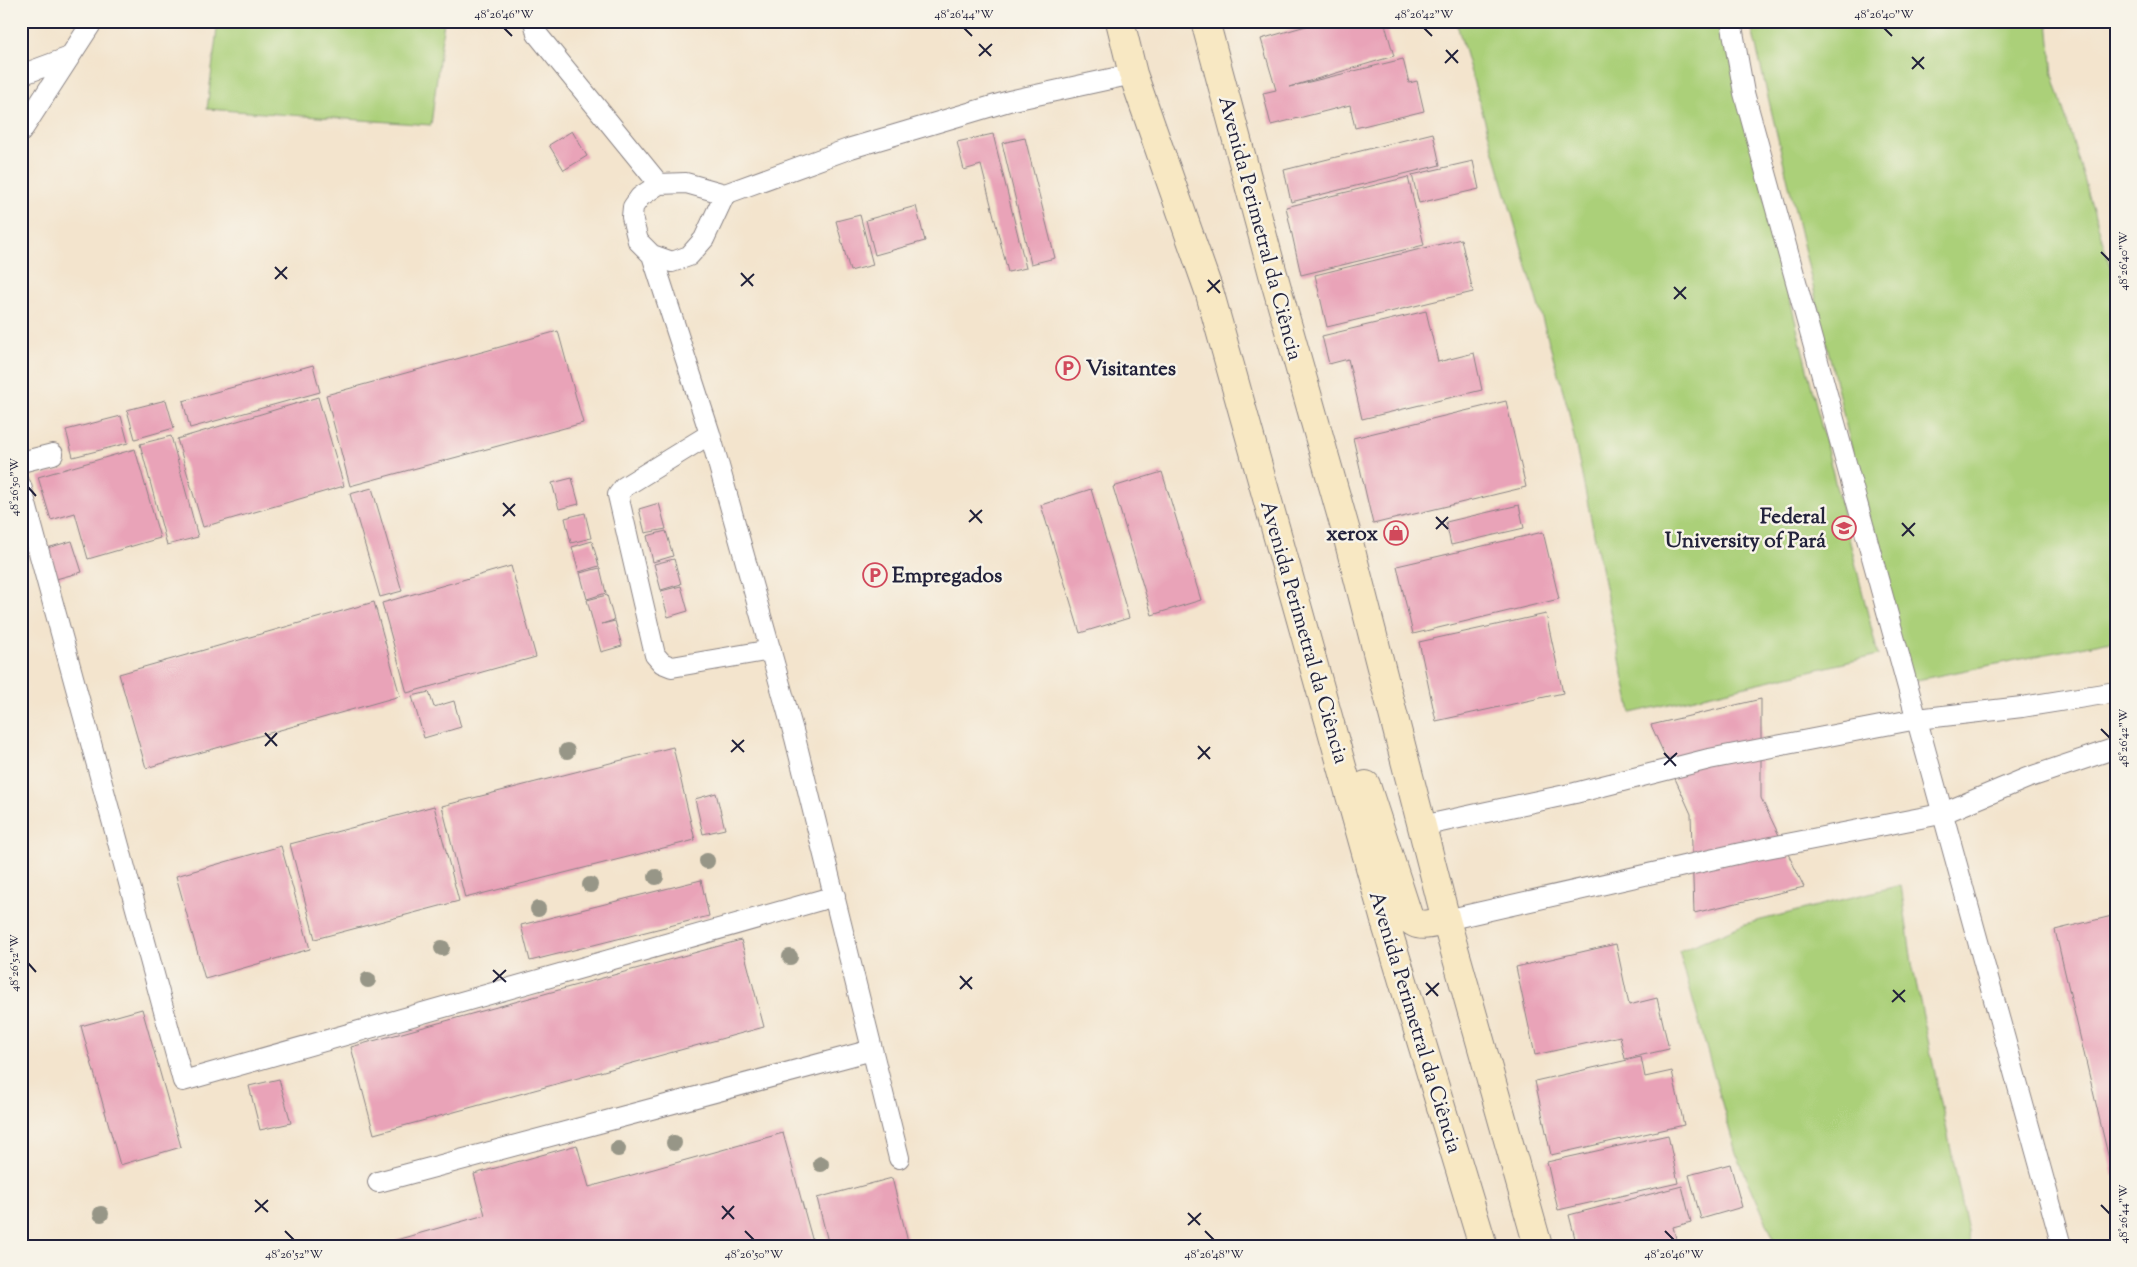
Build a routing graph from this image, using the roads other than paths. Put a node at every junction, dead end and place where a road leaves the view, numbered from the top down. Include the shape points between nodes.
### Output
1 (93, 21) edge
2 (534, 21) edge
3 (1120, 21) edge
4 (1205, 21) edge
5 (1731, 21) edge
6 (67, 58) junction
7 (1133, 74) junction
8 (21, 75) edge
9 (21, 132) edge
10 (659, 184) junction
11 (726, 194) junction
12 (652, 255) junction
13 (710, 434) junction
14 (53, 454) dead end
15 (21, 462) edge
16 (21, 486) edge
17 (1286, 563) junction
18 (771, 650) junction
19 (2116, 692) edge
20 (1917, 719) junction
21 (2116, 748) edge
22 (1941, 814) junction
23 (1422, 826) junction
24 (835, 896) junction
25 (1446, 920) junction
26 (872, 1050) junction
27 (899, 1158) dead end
28 (378, 1182) dead end
29 (1483, 1246) edge
30 (1538, 1246) edge
31 (2062, 1246) edge

1 - 6 lane
2 - 10 lane via 537,34
3 - 7 main road, Avenida Perimetral da Ciência
4 - 23 main road, Avenida Perimetral da Ciência via 1347,535
5 - 20 lane via 1744,93
6 - 8 lane
6 - 9 lane
7 - 11 lane via 1009,101 851,148
7 - 17 main road, Avenida Perimetral da Ciência via 1210,294
10 - 11 lane via 686,183
10 - 12 lane via 640,197 632,217 638,241
11 - 12 lane via 704,239 689,256 672,262
12 - 13 lane
13 - 18 lane
13 - 18 lane via 624,487 618,495 655,655 672,667
14 - 15 lane
16 - 24 lane via 183,1082
17 - 25 main road via 1320,641 1409,918 1418,924
17 - 29 main road, Avenida Perimetral da Ciência via 1387,928
18 - 24 lane
19 - 20 lane
20 - 22 lane
20 - 23 lane via 1708,759 1575,793
21 - 22 lane via 2027,778
22 - 25 lane via 1741,853
22 - 31 lane
23 - 25 main road, Avenida Perimetral da Ciência
24 - 26 lane
25 - 30 main road, Avenida Perimetral da Ciência
26 - 27 lane
26 - 28 lane

